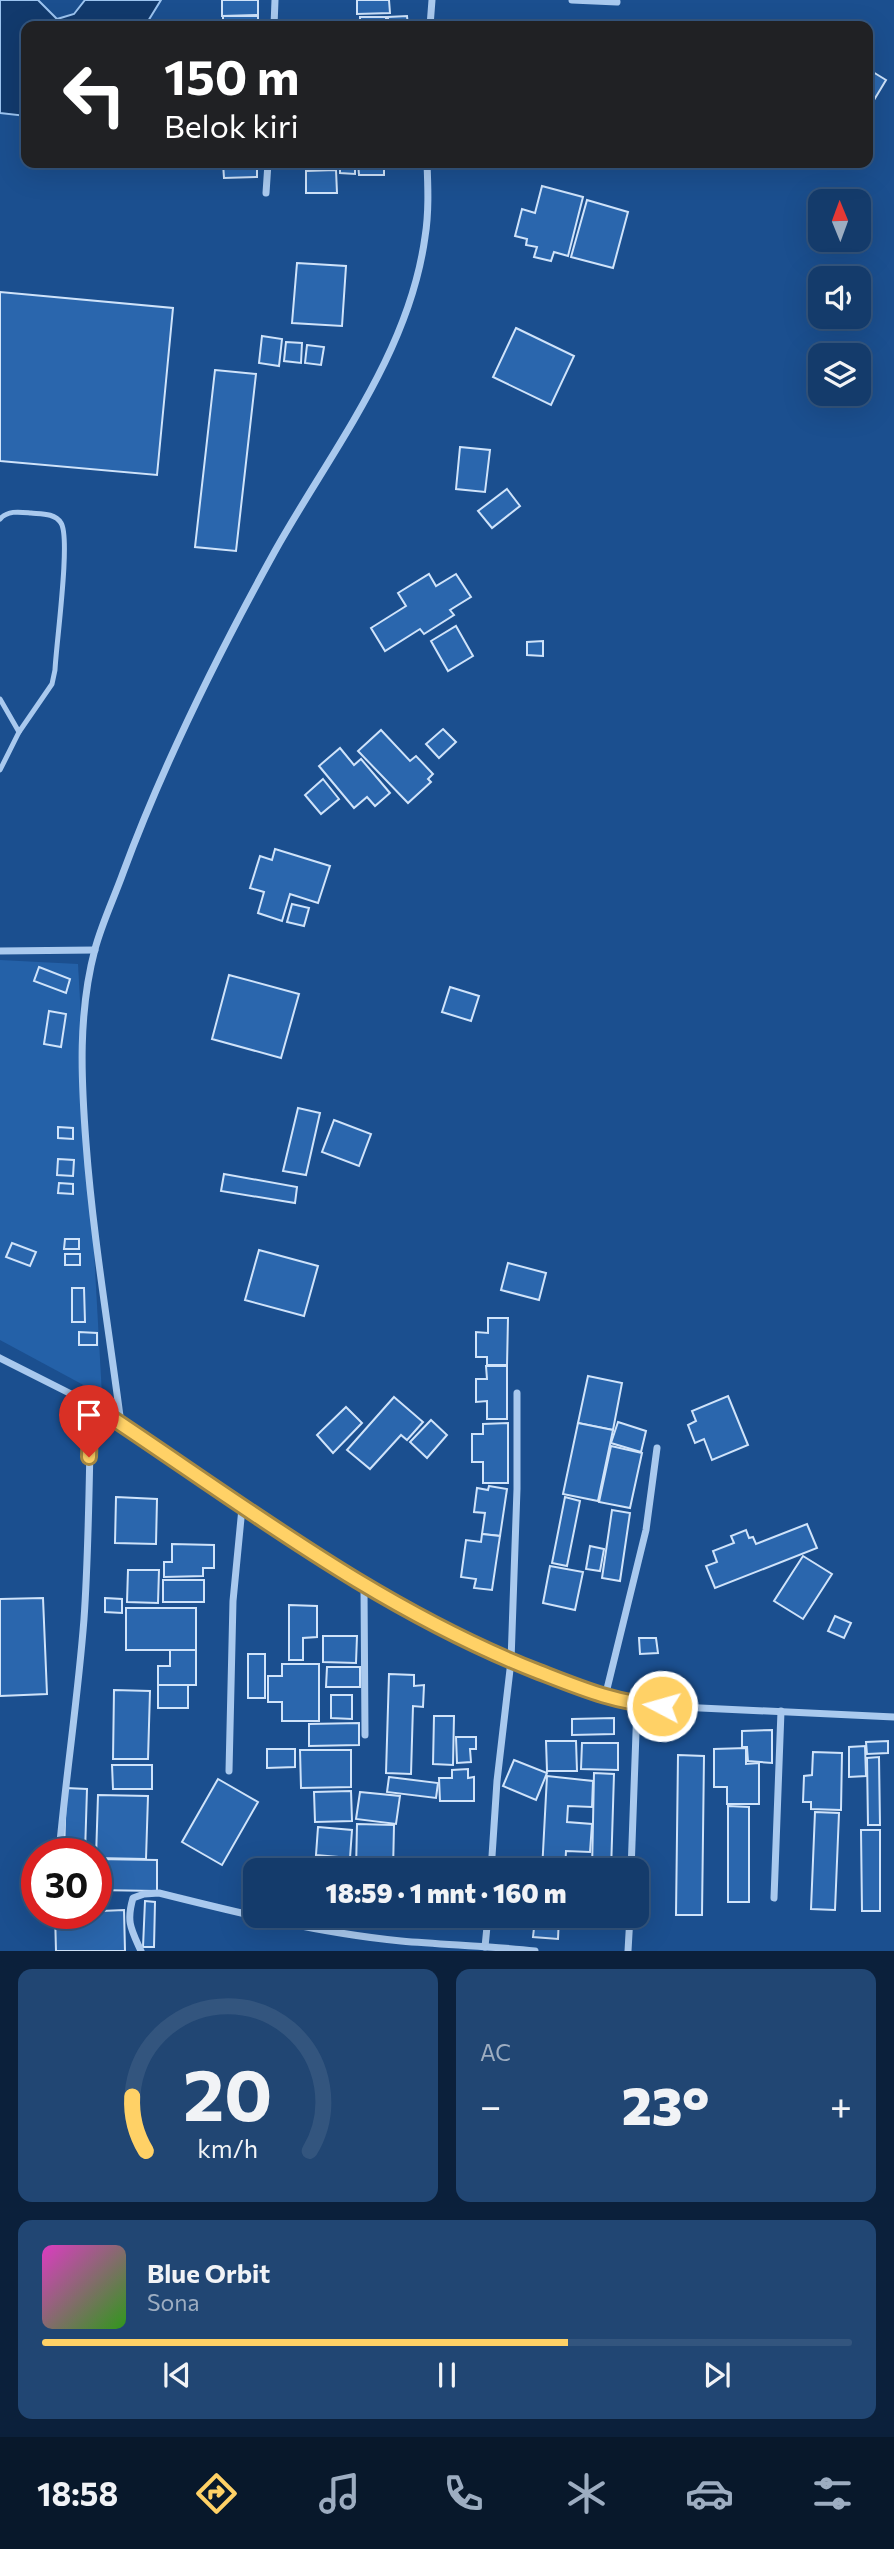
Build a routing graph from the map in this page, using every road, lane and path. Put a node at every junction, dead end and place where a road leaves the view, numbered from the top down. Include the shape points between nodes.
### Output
1 (275, 0) edge
2 (432, 0) edge
3 (572, 0) edge
4 (617, 2) dead end
5 (274, 21) edge
6 (430, 21) edge
7 (268, 168) edge
8 (427, 168) edge
9 (266, 194) dead end
10 (0, 519) edge
11 (0, 699) edge
12 (19, 732) junction
13 (0, 770) edge
14 (95, 950) junction
15 (0, 951) edge
16 (0, 1358) edge
17 (517, 1393) dead end
18 (91, 1404) junction
19 (121, 1424) junction
20 (657, 1448) dead end
21 (242, 1508) junction
22 (364, 1587) junction
23 (512, 1661) junction
24 (605, 1697) junction
25 (637, 1705) junction
26 (781, 1711) junction
27 (894, 1717) edge
28 (365, 1735) dead end
29 (229, 1771) dead end
30 (60, 1838) edge
31 (492, 1858) edge
32 (631, 1858) edge
33 (774, 1898) dead end
34 (487, 1928) edge
35 (629, 1928) edge
36 (485, 1947) junction
37 (141, 1951) edge
38 (535, 1951) edge
39 (628, 1951) edge

1 - 5 street
2 - 6 street
3 - 4 street
7 - 9 street
8 - 14 street via 426,236 415,286 393,346 207,681 141,825
10 - 12 lane via 10,513 47,514 63,527 54,678
11 - 12 lane
12 - 13 lane
14 - 15 street
14 - 19 street via 82,1032 83,1095 90,1194
16 - 18 street
17 - 23 street
18 - 19 street
18 - 30 street via 84,1616
19 - 21 street
20 - 24 street via 646,1530
21 - 22 street
21 - 29 street via 233,1601
22 - 23 street
22 - 28 street
23 - 24 street
23 - 31 street
24 - 25 street
25 - 26 street
25 - 32 street
26 - 27 street
26 - 33 street
34 - 36 street
35 - 39 street
36 - 37 street via 317,1929 159,1893 133,1898 128,1913
36 - 38 street

